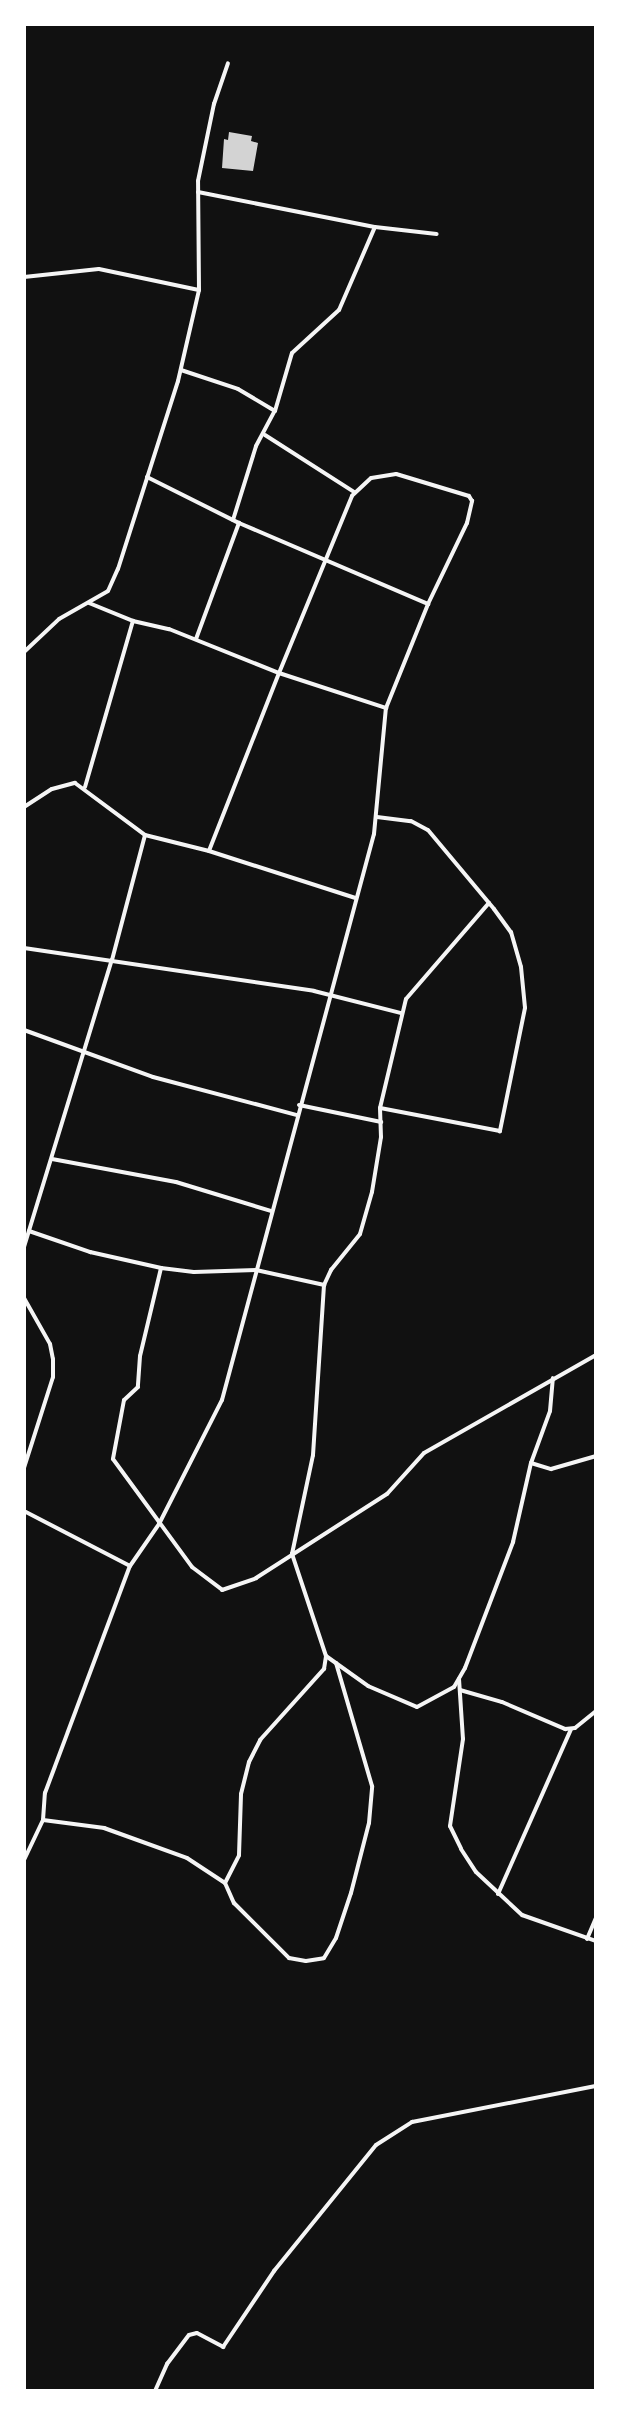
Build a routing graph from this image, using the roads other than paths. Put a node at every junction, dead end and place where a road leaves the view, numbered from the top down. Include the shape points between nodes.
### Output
1 (228, 63) dead end
2 (198, 192) junction
3 (375, 227) junction
4 (437, 234) dead end
5 (24, 276) edge
6 (199, 290) junction
7 (181, 370) junction
8 (275, 411) junction
9 (265, 435) junction
10 (147, 477) junction
11 (354, 492) junction
12 (233, 520) junction
13 (239, 523) junction
14 (324, 561) junction
15 (89, 603) junction
16 (428, 604) junction
17 (133, 621) junction
18 (196, 639) junction
19 (24, 652) edge
20 (279, 673) junction
21 (386, 708) junction
22 (85, 787) junction
23 (24, 807) edge
24 (377, 817) junction
25 (145, 835) junction
26 (209, 851) junction
27 (355, 898) junction
28 (489, 903) junction
29 (24, 948) edge
30 (112, 960) junction
31 (328, 995) junction
32 (401, 1014) junction
33 (24, 1030) edge
34 (83, 1053) junction
35 (299, 1105) junction
36 (380, 1108) junction
37 (297, 1115) junction
38 (381, 1122) junction
39 (52, 1159) junction
40 (271, 1211) junction
41 (29, 1231) junction
42 (24, 1247) edge
43 (161, 1268) junction
44 (256, 1270) junction
45 (324, 1285) junction
46 (24, 1298) edge
47 (596, 1355) edge
48 (553, 1377) junction
49 (596, 1456) edge
50 (531, 1463) junction
51 (24, 1468) edge
52 (24, 1511) edge
53 (159, 1524) junction
54 (292, 1554) junction
55 (130, 1566) junction
56 (326, 1656) junction
57 (336, 1663) junction
58 (459, 1678) junction
59 (460, 1690) junction
60 (596, 1711) edge
61 (571, 1729) junction
62 (43, 1820) junction
63 (24, 1860) edge
64 (225, 1884) junction
65 (498, 1894) junction
66 (596, 1918) edge
67 (586, 1939) junction
68 (596, 1941) edge
69 (596, 2086) edge
70 (155, 2391) edge

1 - 2 street via 204,148
2 - 3 street
2 - 6 street
3 - 4 street
3 - 8 street via 339,310 292,354
5 - 6 street via 99,269
6 - 7 street
7 - 8 street via 248,393
7 - 10 street
8 - 9 street
9 - 11 street
9 - 12 street via 256,446
10 - 12 street
10 - 15 street via 113,581 108,591
11 - 14 street
11 - 16 street via 371,478 396,474 469,496 472,501 466,523
12 - 13 street
13 - 14 street
13 - 18 street
14 - 16 street
14 - 20 street
15 - 17 street
15 - 19 street via 59,620
16 - 21 street
17 - 18 street
17 - 22 street
18 - 20 street
20 - 21 street
20 - 26 street
21 - 24 street
22 - 23 street via 64,784
22 - 25 street
24 - 27 street
24 - 28 street via 411,821 428,830
25 - 26 street
25 - 30 street
26 - 27 street
27 - 31 street
28 - 32 street via 416,986
28 - 36 street via 511,932 521,967 525,1008 500,1131
29 - 30 street
30 - 31 street
30 - 34 street
31 - 32 street
31 - 35 street
32 - 36 street
33 - 34 street
34 - 37 street via 153,1077
34 - 39 street
35 - 37 street
35 - 38 street
36 - 38 street
37 - 40 street
38 - 45 street via 372,1192 360,1234
39 - 40 street via 176,1182
39 - 41 street
40 - 44 street
41 - 42 street
41 - 43 street via 90,1252
43 - 44 street via 194,1272
43 - 53 street via 140,1356 138,1387 124,1400 113,1459
44 - 45 street
44 - 53 street via 222,1400
45 - 54 street via 313,1455
46 - 51 street via 50,1344 53,1377
47 - 48 street
48 - 50 street via 550,1411
48 - 54 street via 483,1422 424,1453 387,1494
49 - 50 street via 551,1469
50 - 58 street via 513,1542
52 - 55 street
53 - 54 street via 192,1568 222,1590 256,1578
53 - 55 street
54 - 56 street
55 - 62 street via 45,1793
56 - 57 street
56 - 64 street via 324,1669 260,1740 249,1762 241,1794 239,1855
57 - 58 street via 368,1686 417,1707 446,1695
57 - 64 street via 372,1786 369,1823 336,1938 324,1958 289,1959 234,1903
58 - 59 street
59 - 61 street via 502,1701 555,1727
59 - 65 street via 463,1739 450,1826 476,1872
60 - 61 street
61 - 65 street
62 - 63 street
62 - 64 street via 104,1828 148,1841 187,1858
65 - 67 street via 522,1915
66 - 67 street
67 - 68 street
69 - 70 street via 412,2122 376,2145 274,2271 229,2341 223,2347 197,2333 189,2335 167,2364

